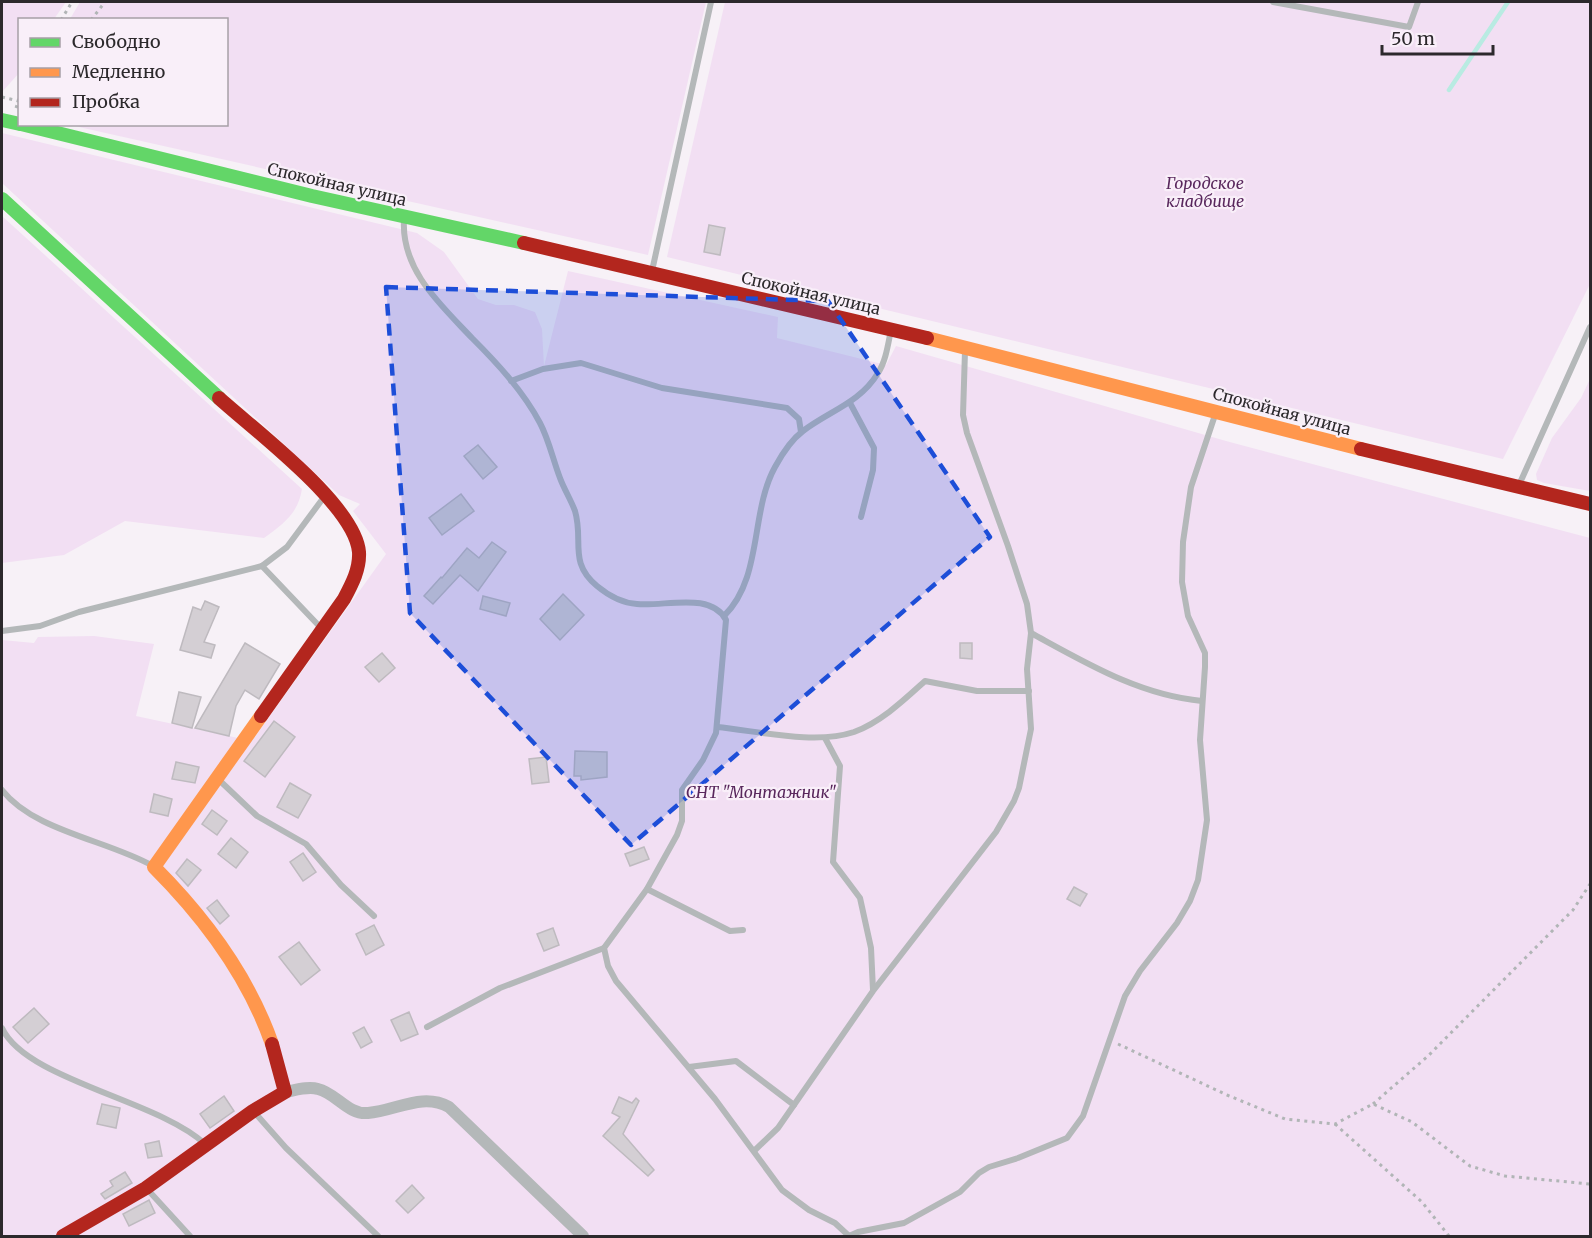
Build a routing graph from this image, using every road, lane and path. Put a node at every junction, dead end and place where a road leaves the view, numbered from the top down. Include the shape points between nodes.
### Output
1 (72, 2) edge
2 (105, 2) edge
3 (711, 2) edge
4 (1273, 2) edge
5 (1418, 2) edge
6 (62, 18) edge
7 (93, 18) edge
8 (2, 97) edge
9 (18, 100) dead end
10 (2, 120) edge
11 (18, 124) edge
12 (28, 126) edge
13 (2, 199) edge
14 (404, 216) junction
15 (652, 272) junction
16 (1590, 327) edge
17 (891, 329) junction
18 (965, 347) junction
19 (511, 381) junction
20 (850, 403) junction
21 (1216, 411) junction
22 (801, 432) junction
23 (1518, 487) junction
24 (326, 495) junction
25 (1590, 504) edge
26 (861, 517) dead end
27 (262, 566) junction
28 (724, 616) junction
29 (323, 630) junction
30 (2, 631) edge
31 (1031, 633) junction
32 (1029, 691) junction
33 (1202, 701) junction
34 (717, 727) junction
35 (825, 738) junction
36 (217, 779) junction
37 (2, 790) edge
38 (154, 867) junction
39 (1590, 884) edge
40 (647, 888) junction
41 (374, 916) dead end
42 (743, 930) dead end
43 (604, 948) junction
44 (873, 991) junction
45 (427, 1028) dead end
46 (2, 1029) edge
47 (1110, 1040) junction
48 (689, 1067) junction
49 (285, 1092) junction
50 (1373, 1104) junction
51 (794, 1105) junction
52 (254, 1111) junction
53 (1335, 1124) junction
54 (206, 1144) junction
55 (754, 1151) junction
56 (1590, 1184) edge
57 (147, 1188) junction
58 (63, 1236) edge
59 (190, 1236) edge
60 (378, 1236) edge
61 (583, 1236) edge
62 (849, 1236) edge
63 (1449, 1236) edge

1 - 6 path
2 - 7 path
3 - 15 lane
4 - 5 lane via 1408,27
8 - 9 path
10 - 11 street, Спокойная улица
12 - 14 street, Спокойная улица
13 - 24 street
14 - 15 street, Спокойная улица
14 - 19 lane via 404,239 424,284
15 - 17 street, Спокойная улица
16 - 23 lane
17 - 18 street, Спокойная улица
17 - 20 lane via 877,375
18 - 21 street, Спокойная улица
18 - 31 lane via 963,415 967,433 1027,604
19 - 22 lane via 543,369 581,363 662,388 787,408 799,419
19 - 28 lane via 540,423 549,444 574,511 579,563 595,585 622,601 706,604
20 - 22 lane
20 - 26 lane via 874,448 873,471
21 - 23 street, Спокойная улица
21 - 33 lane via 1191,487 1183,542 1182,582 1188,616 1205,653
22 - 28 lane via 768,481 744,585
23 - 25 street, Спокойная улица
24 - 27 lane via 287,547
24 - 29 street via 353,530 361,564 356,580
27 - 29 lane
27 - 30 lane via 79,612 40,626
28 - 34 lane via 727,628
29 - 36 street
31 - 32 lane
31 - 33 lane via 1145,689 1167,697
32 - 35 lane via 976,691 925,681 889,712 855,731
32 - 44 lane via 1030,740 1014,801 996,832
33 - 47 lane via 1200,740 1207,820 1198,880 1177,923 1125,996
34 - 35 lane
34 - 40 lane via 710,749 682,790 682,822
35 - 44 lane via 840,766 833,862 860,898 871,948
36 - 38 street
36 - 41 lane via 257,816 306,844
37 - 38 lane via 33,818
38 - 49 street via 200,918 246,983 279,1059
39 - 50 path via 1573,910 1428,1056
40 - 42 lane via 730,931
40 - 43 lane
43 - 45 lane via 500,988
43 - 48 lane via 616,981
44 - 51 lane
46 - 54 lane via 14,1046 37,1063 183,1126
47 - 53 path via 1285,1119
47 - 62 lane via 1083,1116 1067,1138 988,1167 960,1192 904,1223
48 - 51 lane via 736,1061
48 - 55 lane
49 - 52 street
49 - 61 street via 319,1089 355,1112 368,1113 439,1101 450,1107
50 - 53 path
50 - 56 path via 1412,1122 1470,1166 1504,1176
51 - 55 lane via 778,1128
52 - 54 street
52 - 60 lane via 286,1148
53 - 63 path via 1422,1202
54 - 57 street
55 - 62 lane via 783,1190
57 - 58 street
57 - 59 lane

